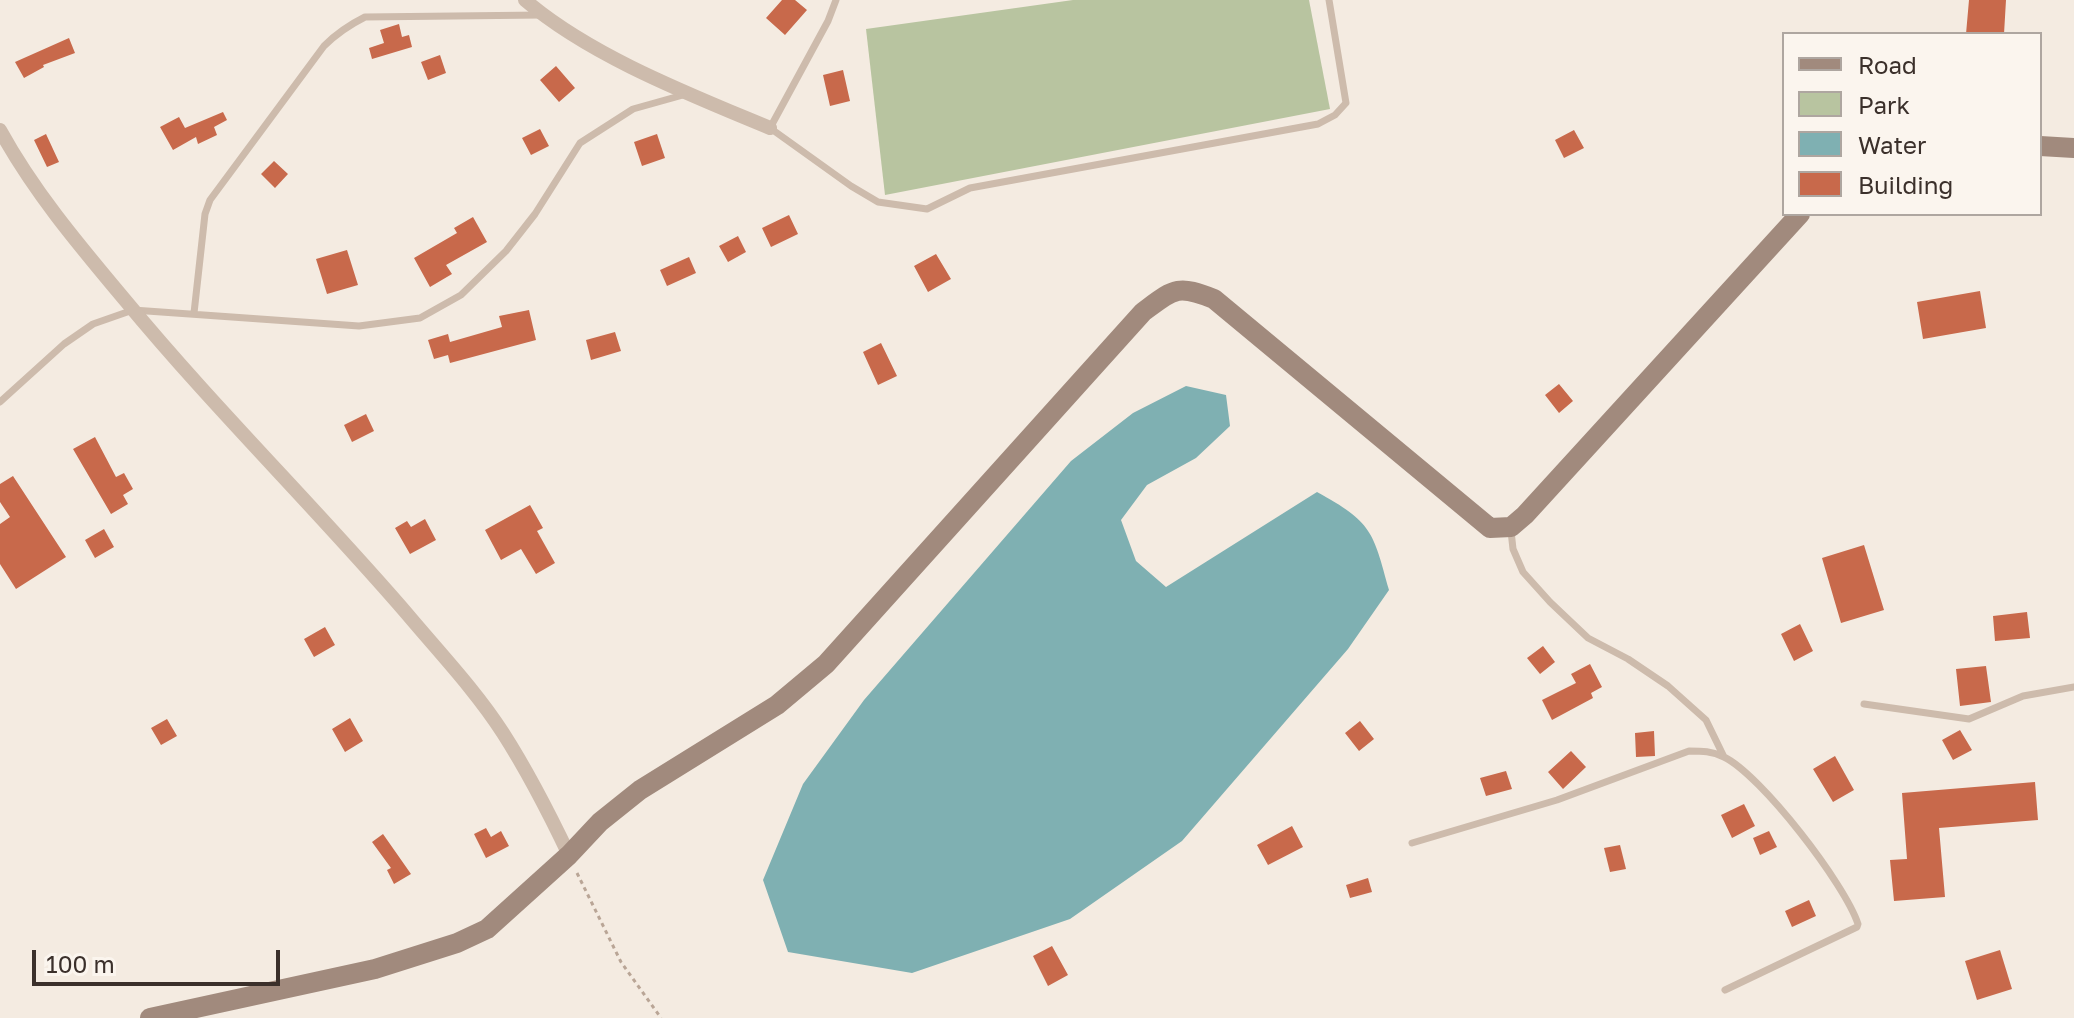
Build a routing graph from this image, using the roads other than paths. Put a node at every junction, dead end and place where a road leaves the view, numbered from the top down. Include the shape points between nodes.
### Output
1 (525, 0) edge
2 (836, 0) edge
3 (1329, 0) edge
4 (542, 15) junction
5 (689, 94) junction
6 (770, 128) junction
7 (0, 130) edge
8 (2042, 146) edge
9 (2074, 148) edge
10 (1798, 216) edge
11 (133, 310) junction
12 (194, 313) junction
13 (0, 402) edge
14 (1511, 527) junction
15 (2074, 687) edge
16 (1864, 704) dead end
17 (1724, 757) junction
18 (1412, 843) dead end
19 (569, 855) junction
20 (1725, 990) dead end
21 (150, 1018) edge

1 - 4 street
2 - 6 lane
3 - 6 lane via 1346,103 1318,124 970,188 927,209 878,202
4 - 5 street
4 - 12 lane via 365,17 335,35 210,200
5 - 6 street
5 - 12 lane via 633,109 580,143 506,251 461,295 420,318 359,326
7 - 11 street via 56,217
8 - 9 street
10 - 14 street
11 - 12 lane
11 - 13 lane via 93,324 64,344
11 - 19 street via 464,681 501,731
14 - 17 lane via 1523,572 1550,602 1588,638 1668,686 1706,720
14 - 19 street via 1490,528 1214,299 1187,288 1165,295 1143,312 826,664 777,705 640,790
15 - 16 lane via 2023,696 1969,719
17 - 18 lane via 1707,750 1689,751 1557,800
17 - 20 lane via 1741,768 1807,839 1858,924
19 - 21 street via 487,929 457,943 375,969

